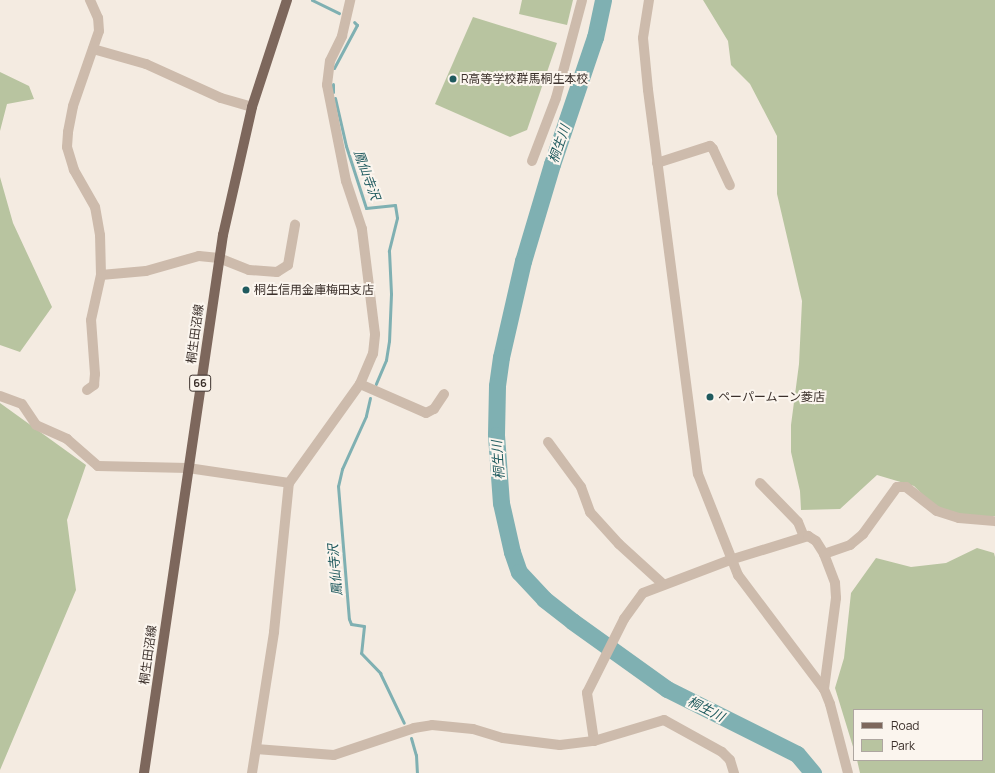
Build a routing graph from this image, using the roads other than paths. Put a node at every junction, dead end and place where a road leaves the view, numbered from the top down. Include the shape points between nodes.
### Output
1 (90, 0) edge
2 (287, 0) edge
3 (350, 0) edge
4 (582, 0) edge
5 (649, 0) edge
6 (93, 49) junction
7 (252, 107) junction
8 (532, 162) dead end
9 (657, 163) junction
10 (730, 185) dead end
11 (295, 225) dead end
12 (219, 258) junction
13 (101, 275) junction
14 (360, 384) junction
15 (87, 390) dead end
16 (444, 394) dead end
17 (0, 396) edge
18 (548, 442) dead end
19 (188, 468) junction
20 (289, 483) junction
21 (760, 483) dead end
22 (995, 521) edge
23 (804, 537) junction
24 (824, 554) junction
25 (730, 560) junction
26 (663, 584) junction
27 (824, 689) junction
28 (594, 741) junction
29 (256, 749) junction
30 (144, 773) edge
31 (252, 773) edge
32 (734, 773) edge
33 (848, 773) edge

1 - 6 street via 98,18 99,32
2 - 7 main road, 桐生田沼線 / 66
3 - 14 street via 342,36 330,61 326,85 346,181 362,229 372,300 375,334 373,354
4 - 8 street via 556,98
5 - 9 street via 643,38
6 - 7 street via 146,64 221,98
6 - 13 street via 73,106 67,147 74,170 95,206 100,234
7 - 12 main road, 桐生田沼線 / 66
9 - 10 street via 710,146
9 - 25 street via 698,474
11 - 12 street via 290,260 284,269 277,272 249,270
12 - 13 street via 199,256 146,271
12 - 19 main road, 桐生田沼線 / 66
13 - 15 street via 91,320 94,385
14 - 16 street via 426,413 434,409
14 - 20 street
17 - 19 street via 22,404 36,425 67,439 98,466
18 - 26 street via 581,487 590,512 619,544
19 - 20 street
19 - 30 main road, 桐生田沼線 / 66
20 - 29 street via 274,632
21 - 23 street via 798,522
22 - 24 street via 959,518 937,511 906,487 897,486 863,534 850,545
23 - 24 street via 816,541
23 - 25 street
24 - 27 street via 835,583 836,598
25 - 26 street
25 - 27 street via 749,592
26 - 28 street via 643,593 624,619 587,692
27 - 33 street
28 - 29 street via 560,745 524,742 473,729 432,725 414,728 334,755
28 - 32 street via 664,720 722,752 730,760
29 - 31 street

